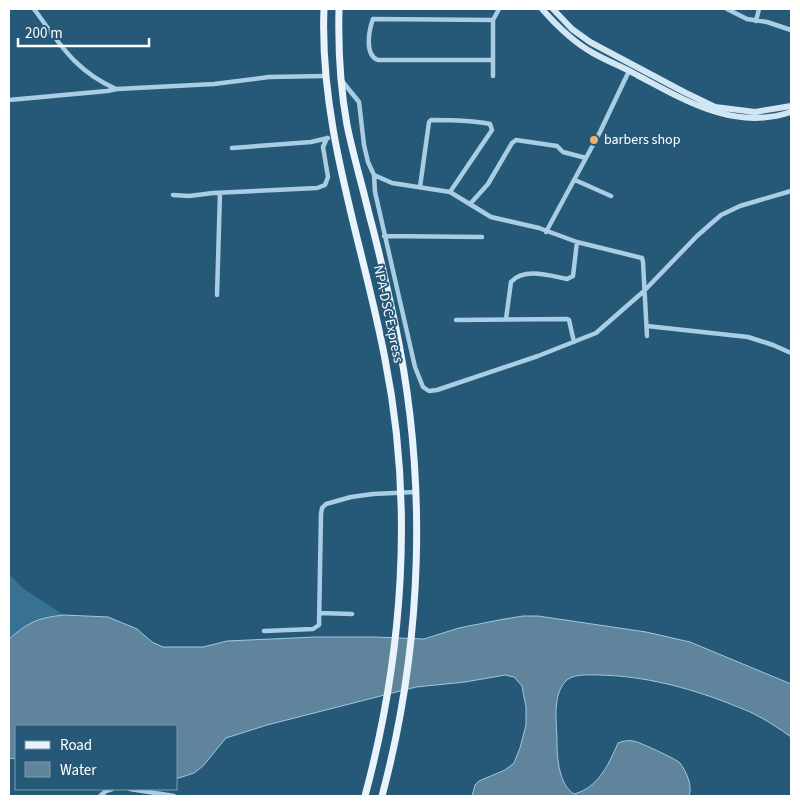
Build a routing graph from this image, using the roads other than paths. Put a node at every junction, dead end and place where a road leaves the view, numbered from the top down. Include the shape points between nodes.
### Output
1 (34, 9) edge
2 (324, 9) edge
3 (339, 9) edge
4 (499, 9) edge
5 (542, 9) edge
6 (553, 9) edge
7 (727, 9) edge
8 (759, 9) edge
9 (493, 20) junction
10 (756, 21) junction
11 (791, 30) edge
12 (493, 60) junction
13 (629, 71) junction
14 (325, 76) junction
15 (493, 76) dead end
16 (341, 80) junction
17 (117, 89) junction
18 (9, 100) edge
19 (791, 106) edge
20 (791, 112) edge
21 (330, 137) junction
22 (232, 148) dead end
23 (586, 158) junction
24 (374, 175) junction
25 (575, 180) junction
26 (420, 187) junction
27 (791, 191) edge
28 (450, 192) junction
29 (220, 193) junction
30 (173, 195) dead end
31 (611, 196) dead end
32 (470, 204) junction
33 (546, 232) junction
34 (384, 236) junction
35 (482, 237) dead end
36 (577, 242) junction
37 (644, 291) junction
38 (217, 296) dead end
39 (506, 319) junction
40 (456, 320) dead end
41 (648, 326) junction
42 (647, 336) dead end
43 (574, 342) junction
44 (791, 353) edge
45 (415, 492) junction
46 (400, 493) junction
47 (319, 613) junction
48 (352, 614) dead end
49 (264, 631) dead end
50 (142, 790) edge
51 (174, 796) edge
52 (365, 796) edge
53 (382, 796) edge

1 - 17 street via 70,58 97,80
2 - 14 main road, NPA-DSC Express
3 - 16 main road
4 - 9 street
5 - 13 main road via 583,47
6 - 19 main road via 581,36 604,50 715,107 755,112
7 - 10 street
8 - 10 street
9 - 12 street
9 - 12 street via 373,19 370,54 378,60
10 - 11 street
12 - 15 street
13 - 20 main road via 719,114 766,117
13 - 23 street
14 - 17 street
14 - 21 main road, NPA-DSC Express
16 - 24 street via 359,102 364,145
16 - 45 main road via 349,132 403,364 413,437
17 - 18 street
21 - 22 street via 311,142
21 - 29 street via 323,147 328,177 325,186
21 - 46 main road, NPA-DSC Express via 386,360 396,425
23 - 25 street
23 - 32 street via 563,152 557,146 516,140 488,184
24 - 26 street via 392,183
24 - 34 street
25 - 31 street
25 - 33 street
26 - 28 street
26 - 28 street via 429,122 445,120 490,124 492,130
27 - 37 street via 721,215
28 - 32 street
29 - 30 street
29 - 38 street
32 - 33 street via 491,217
33 - 36 street
34 - 35 street
34 - 43 street via 415,367 423,387 429,391
36 - 37 street via 642,258
36 - 39 street via 571,278 526,274 514,278
37 - 41 street
37 - 43 street via 596,333
39 - 40 street
39 - 43 street via 569,320
41 - 42 street
41 - 44 street via 748,338
45 - 46 street
45 - 53 main road via 417,557 412,624 405,688
46 - 47 street via 350,497 322,508
46 - 52 main road, NPA-DSC Express via 402,564 394,648 379,740
47 - 48 street
47 - 49 street via 316,628
50 - 51 street

